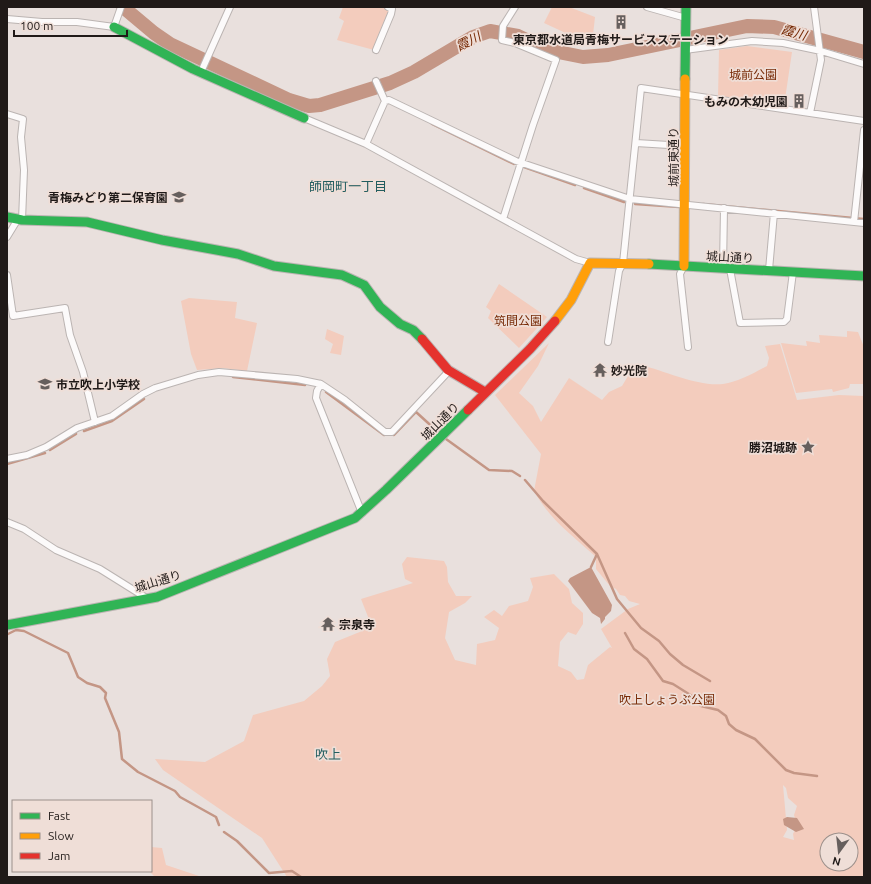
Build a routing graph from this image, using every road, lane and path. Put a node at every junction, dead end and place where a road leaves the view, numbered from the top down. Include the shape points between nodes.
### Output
1 (230, 7) edge
2 (388, 7) edge
3 (515, 7) edge
4 (686, 7) edge
5 (814, 7) edge
6 (649, 8) edge
7 (120, 9) edge
8 (686, 18) junction
9 (7, 19) edge
10 (114, 27) junction
11 (685, 49) junction
12 (376, 50) dead end
13 (820, 50) junction
14 (864, 64) edge
15 (202, 69) junction
16 (376, 81) dead end
17 (685, 94) junction
18 (385, 101) junction
19 (810, 113) junction
20 (7, 114) edge
21 (304, 118) joint
22 (864, 121) edge
23 (864, 130) edge
24 (636, 143) junction
25 (366, 144) junction
26 (685, 146) junction
27 (520, 163) junction
28 (630, 200) junction
29 (684, 204) junction
30 (724, 208) junction
31 (774, 213) junction
32 (7, 217) edge
33 (503, 219) junction
34 (20, 220) junction
35 (854, 222) junction
36 (864, 223) edge
37 (7, 237) edge
38 (590, 263) junction
39 (623, 263) junction
40 (684, 266) junction
41 (727, 269) junction
42 (769, 270) junction
43 (793, 272) junction
44 (7, 275) edge
45 (864, 276) edge
46 (608, 342) dead end
47 (688, 347) dead end
48 (449, 371) junction
49 (321, 384) junction
50 (485, 392) junction
51 (95, 422) junction
52 (7, 460) edge
53 (362, 513) junction
54 (7, 522) edge
55 (148, 599) junction
56 (7, 625) edge

1 - 15 street
2 - 12 street via 392,9 391,14
3 - 27 street via 504,26 502,40 516,43 556,60
4 - 8 street
5 - 13 street
6 - 8 street
7 - 10 street
8 - 11 street, 城前東通り
9 - 10 street via 77,22
10 - 15 street via 164,54
11 - 13 street via 752,40
11 - 17 street, 城前東通り
13 - 14 street
13 - 19 street via 821,60
15 - 21 street
16 - 18 street
17 - 19 street
17 - 24 street via 641,88
17 - 26 street, 城前東通り
18 - 25 street
18 - 27 street via 389,100
19 - 22 street
20 - 34 street via 23,118 21,137 24,170
21 - 25 street
23 - 35 street
24 - 26 street
24 - 28 street
25 - 33 street
26 - 29 street, 城前東通り
27 - 28 street
27 - 33 street
28 - 29 street
28 - 39 street
29 - 30 street
29 - 40 street, 城前東通り
30 - 31 street
30 - 41 street
31 - 35 street
31 - 42 street
32 - 34 street
33 - 38 street via 576,259
34 - 37 street
34 - 48 street via 87,222 162,240 238,254 274,266 342,275 364,285 380,307 418,336
35 - 36 street
38 - 39 street, 城山通り
38 - 50 street, 城山通り via 586,274 557,317 530,349
39 - 40 street, 城山通り
39 - 46 street via 619,271
40 - 41 street, 城山通り
40 - 47 street via 680,274
41 - 42 street, 城山通り
41 - 43 street via 740,323 784,322 787,318
42 - 43 street, 城山通り
43 - 45 street, 城山通り
44 - 51 street via 13,316 65,308 70,335 83,372
48 - 49 street via 392,432 385,432
48 - 50 street
49 - 51 street via 226,371 210,372 155,388 112,416
49 - 53 street via 316,398
50 - 53 street, 城山通り
51 - 52 street via 78,428 46,447
53 - 55 street, 城山通り via 326,530
54 - 55 street via 24,529 56,550 100,569
55 - 56 street, 城山通り

